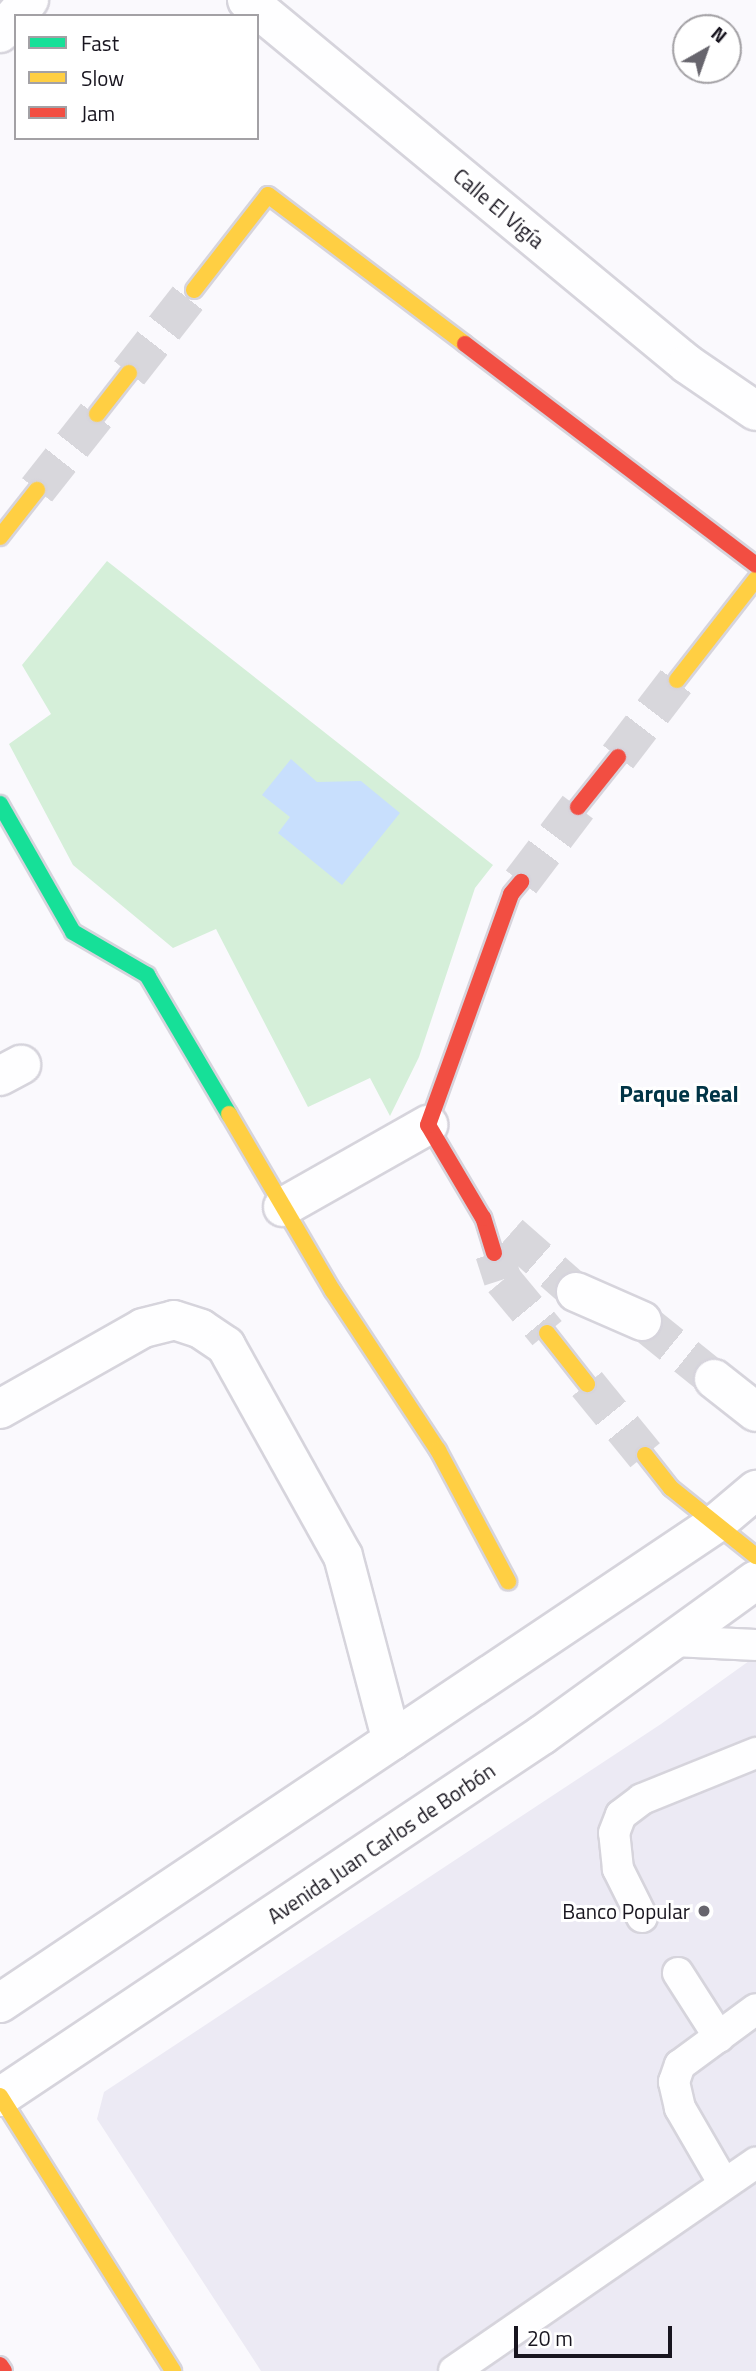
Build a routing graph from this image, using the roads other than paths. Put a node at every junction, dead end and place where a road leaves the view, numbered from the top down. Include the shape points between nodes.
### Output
1 (29, 0) edge
2 (247, 0) edge
3 (17, 14) edge
4 (14, 17) edge
5 (0, 33) edge
6 (194, 290) tunnel mouth
7 (129, 373) tunnel mouth
8 (756, 411) edge
9 (97, 414) tunnel mouth
10 (37, 490) tunnel mouth
11 (0, 537) edge
12 (756, 565) edge
13 (756, 579) edge
14 (677, 680) tunnel mouth
15 (618, 757) tunnel mouth
16 (0, 804) edge
17 (578, 807) tunnel mouth
18 (521, 881) tunnel mouth
19 (428, 1125) junction
20 (283, 1207) junction
21 (496, 1235) tunnel mouth
22 (576, 1292) tunnel mouth
23 (642, 1321) tunnel mouth
24 (547, 1333) tunnel mouth
25 (714, 1379) tunnel mouth
26 (587, 1384) tunnel mouth
27 (0, 1409) edge
28 (756, 1412) edge
29 (645, 1455) tunnel mouth
30 (756, 1490) edge
31 (718, 1522) junction
32 (756, 1556) edge
33 (756, 1580) edge
34 (508, 1581) dead end
35 (674, 1641) junction
36 (756, 1645) edge
37 (393, 1741) junction
38 (756, 1753) edge
39 (642, 1917) dead end
40 (678, 1973) dead end
41 (0, 2003) edge
42 (756, 2009) edge
43 (719, 2037) junction
44 (0, 2097) edge
45 (756, 2163) edge
46 (724, 2185) junction
47 (0, 2365) edge
48 (4, 2371) edge
49 (173, 2371) edge
50 (454, 2371) edge

1 - 3 street
2 - 8 street, Calle El Vigía via 687,364
4 - 5 street
6 - 12 street via 268,195
7 - 9 street
10 - 11 street
13 - 14 street
15 - 17 street
16 - 20 street via 73,932 147,975
18 - 19 street via 511,894
19 - 20 street
19 - 21 street
20 - 34 street via 438,1450
22 - 23 street
24 - 26 street
25 - 28 street
27 - 37 street via 143,1328 174,1320 201,1329 226,1346 343,1556
29 - 31 street via 671,1488
30 - 31 street
31 - 32 street
31 - 37 street
33 - 35 street, Avenida Juan Carlos de Borbón
35 - 36 lane
35 - 44 street, Avenida Juan Carlos de Borbón via 542,1735
37 - 41 street
38 - 39 lane via 642,1799 621,1815 614,1833 618,1868
40 - 43 lane
42 - 43 lane
43 - 46 lane via 680,2065 674,2082 680,2108
44 - 49 street
45 - 46 lane
46 - 50 lane
47 - 48 street

